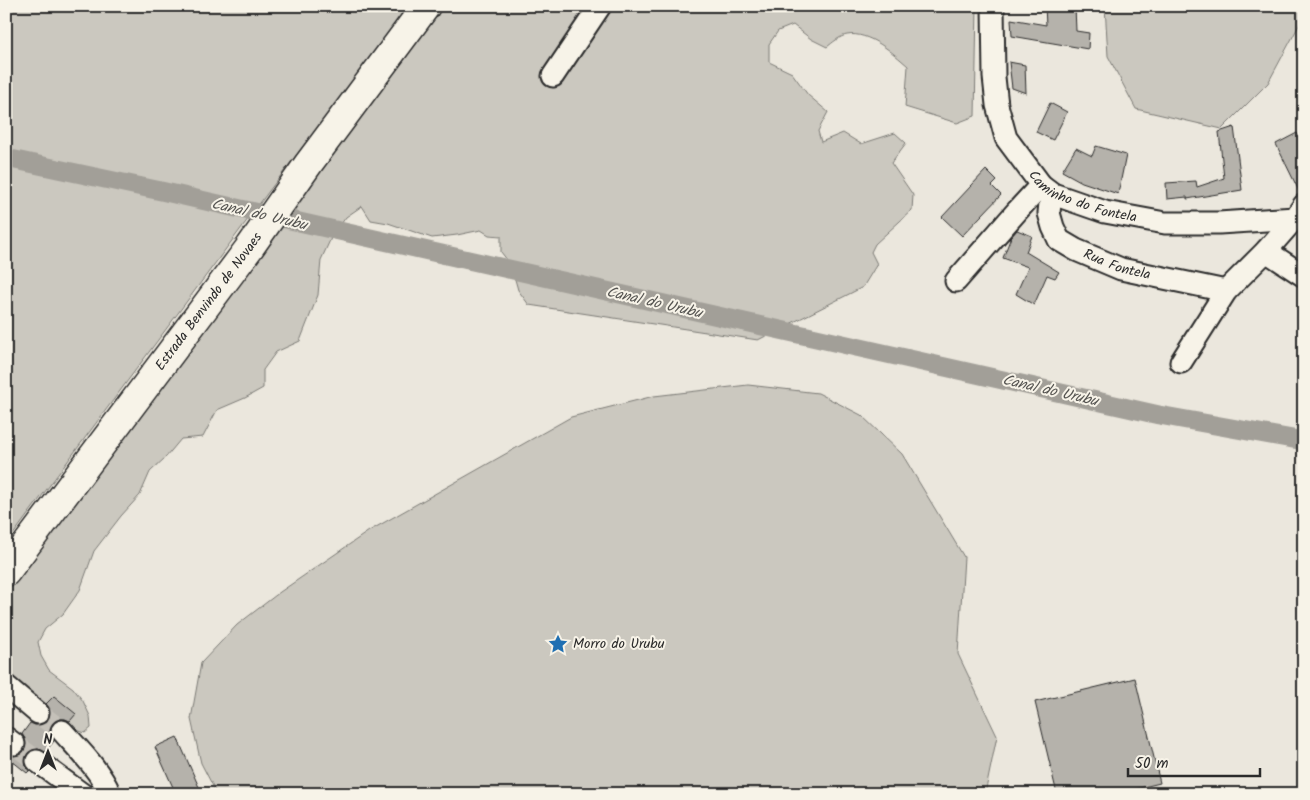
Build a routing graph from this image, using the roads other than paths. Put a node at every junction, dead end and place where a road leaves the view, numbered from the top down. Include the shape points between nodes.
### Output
1 (426, 6) edge
2 (600, 6) edge
3 (993, 6) edge
4 (553, 76) dead end
5 (1047, 190) junction
6 (1299, 212) edge
7 (1266, 251) junction
8 (1304, 276) edge
9 (956, 281) dead end
10 (1226, 291) junction
11 (1181, 362) dead end
12 (6, 572) edge
13 (6, 686) edge
14 (38, 713) tunnel mouth
15 (62, 731) tunnel mouth
16 (37, 761) tunnel mouth
17 (82, 794) edge
18 (110, 794) edge

1 - 12 street, Estrada Benvindo de Novaes via 308,163 250,248
2 - 4 street
3 - 5 street, Caminho do Fontela via 994,77 1006,138
5 - 6 street, Caminho do Fontela via 1105,212 1165,223 1218,223
5 - 9 street via 1018,210
5 - 10 street, Rua Fontela via 1049,213 1059,240 1076,250 1121,269
6 - 7 street
7 - 8 street
7 - 10 street
10 - 11 street
13 - 14 street
15 - 18 street via 104,780
16 - 17 street

